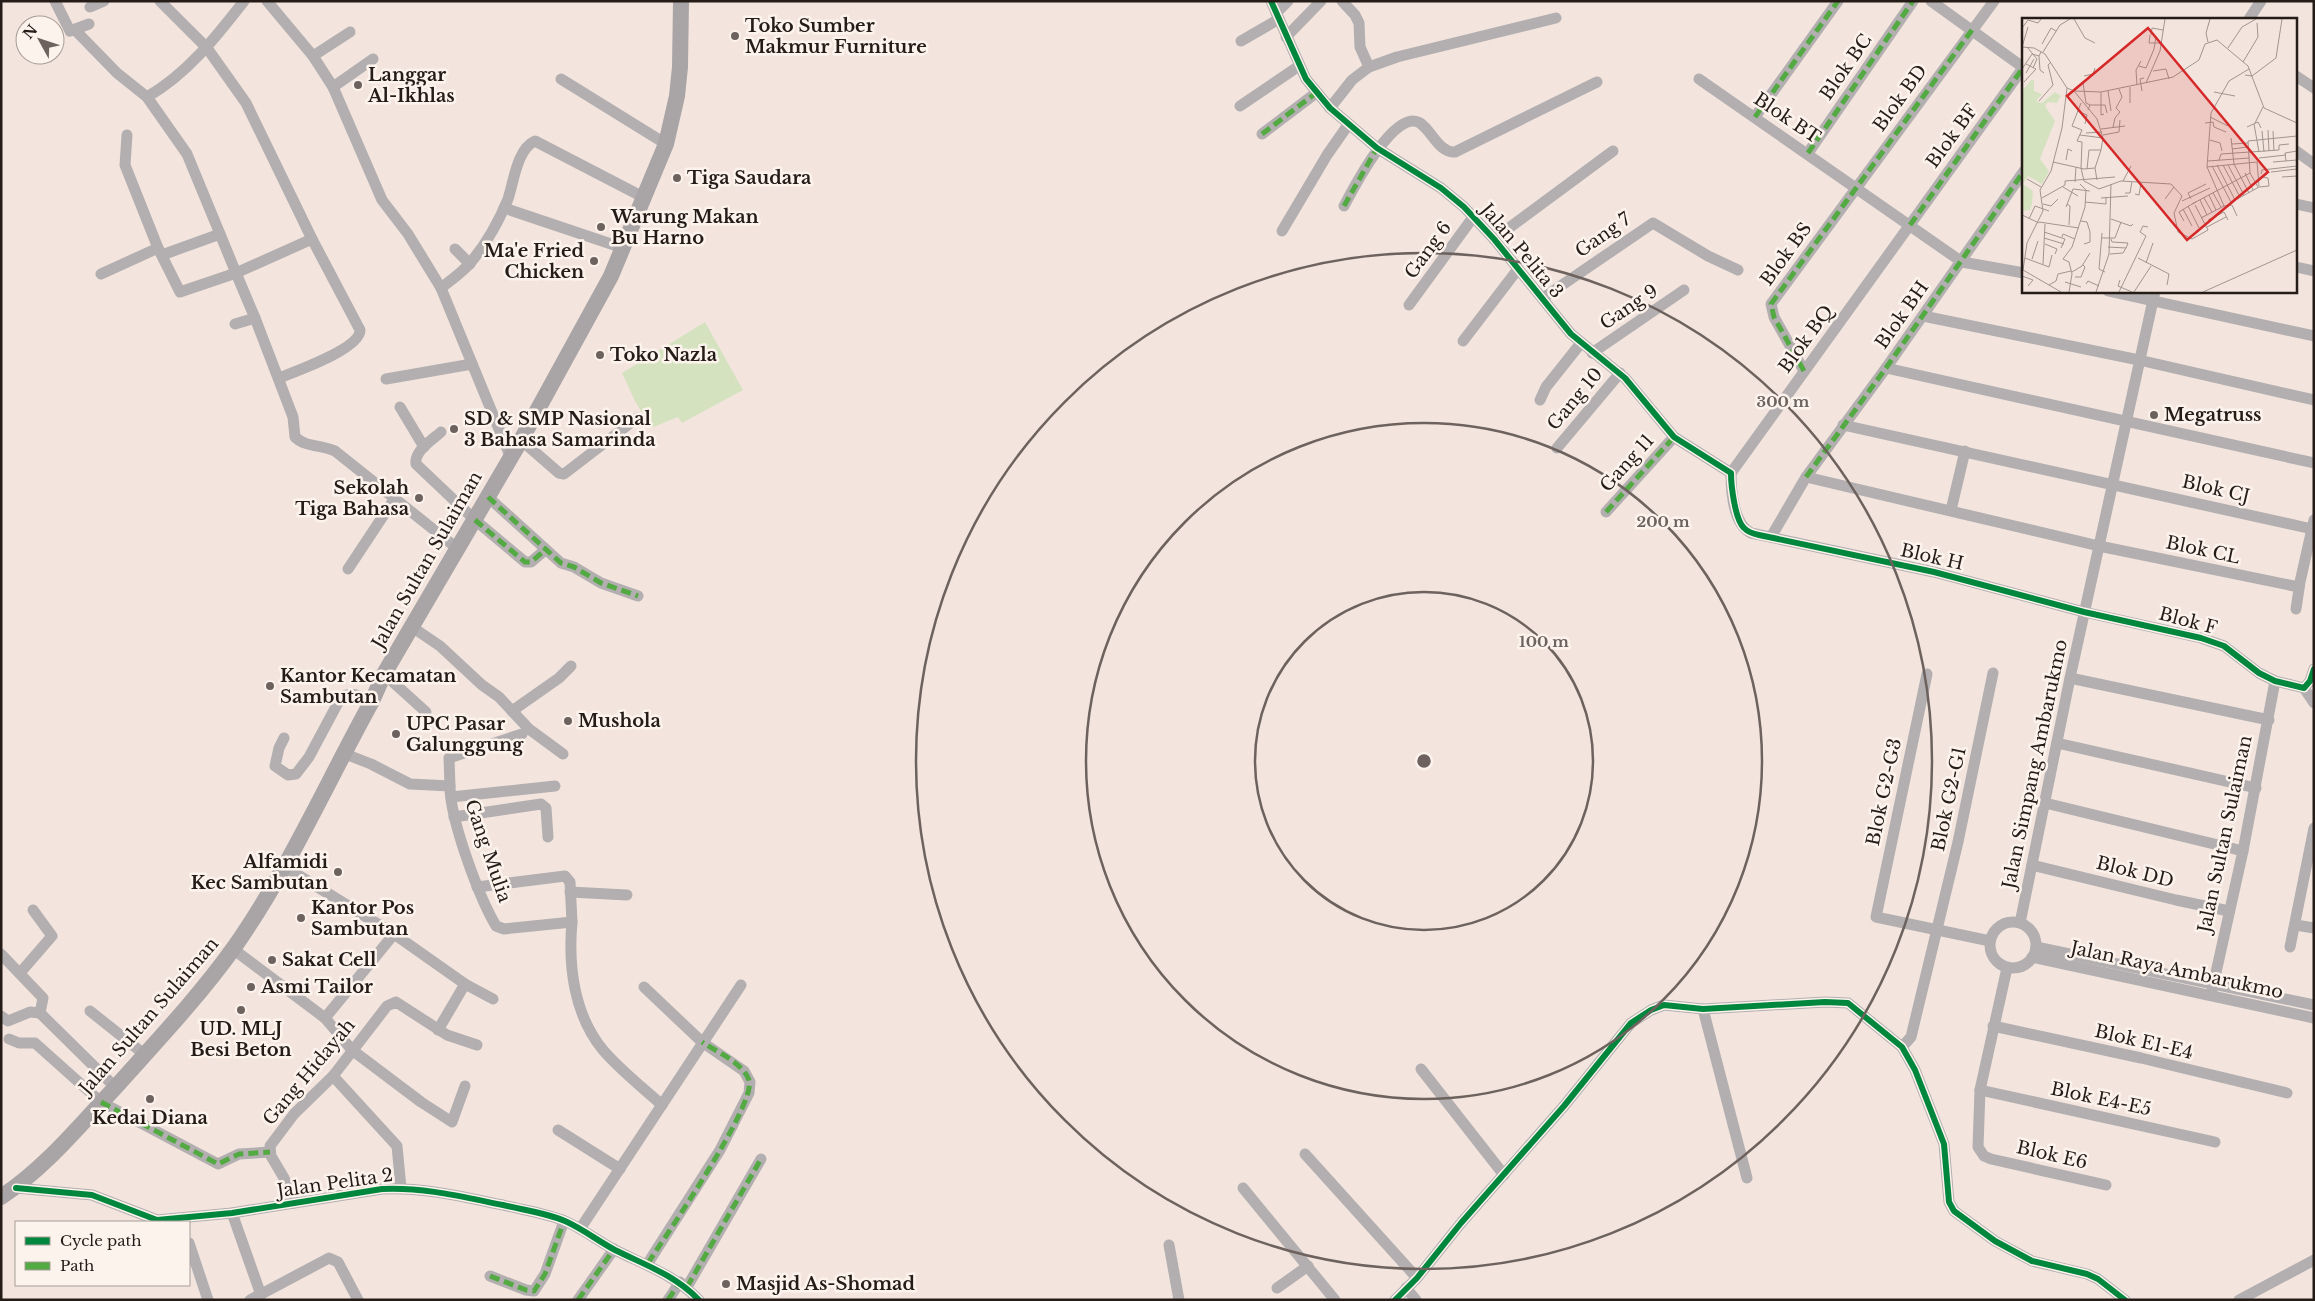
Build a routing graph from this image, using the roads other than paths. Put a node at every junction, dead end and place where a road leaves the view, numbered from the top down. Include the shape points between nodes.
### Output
1 (55, 1) edge
2 (104, 1) edge
3 (160, 1) edge
4 (244, 1) edge
5 (267, 1) edge
6 (681, 1) edge
7 (1271, 1) edge
8 (1288, 1) edge
9 (1321, 1) edge
10 (1342, 1) edge
11 (1838, 1) edge
12 (1913, 1) edge
13 (1931, 1) edge
14 (1994, 1) edge
15 (2261, 1) edge
16 (90, 7) dead end
17 (1278, 16) junction
18 (1556, 18) dead end
19 (2250, 18) edge
20 (89, 24) dead end
21 (75, 30) junction
22 (1972, 30) junction
23 (350, 32) dead end
24 (1286, 37) junction
25 (1241, 41) dead end
26 (207, 48) junction
27 (313, 56) junction
28 (374, 60) dead end
29 (1299, 66) junction
30 (1369, 67) junction
31 (2022, 67) edge
32 (2022, 71) edge
33 (2298, 77) edge
34 (561, 79) dead end
35 (1699, 79) dead end
36 (1597, 82) dead end
37 (333, 87) junction
38 (2314, 88) edge
39 (1316, 93) junction
40 (147, 97) junction
41 (1240, 106) dead end
42 (1330, 108) junction
43 (1755, 117) junction
44 (1348, 125) junction
45 (1262, 134) dead end
46 (127, 135) dead end
47 (666, 144) junction
48 (1377, 148) junction
49 (1613, 152) dead end
50 (2298, 152) edge
51 (1808, 153) junction
52 (2314, 164) edge
53 (2022, 175) edge
54 (1856, 187) junction
55 (644, 197) junction
56 (2298, 204) edge
57 (1344, 206) dead end
58 (504, 208) junction
59 (2314, 208) edge
60 (1474, 216) junction
61 (1910, 225) junction
62 (1282, 231) dead end
63 (220, 234) junction
64 (1494, 239) junction
65 (312, 240) junction
66 (623, 248) junction
67 (455, 249) dead end
68 (160, 252) junction
69 (1962, 262) junction
70 (470, 264) junction
71 (2298, 267) edge
72 (1518, 269) junction
73 (1738, 270) dead end
74 (2314, 271) edge
75 (236, 273) junction
76 (2022, 273) edge
77 (101, 274) dead end
78 (441, 288) junction
79 (1684, 290) dead end
80 (2117, 292) edge
81 (2154, 296) edge
82 (1543, 298) junction
83 (1409, 306) dead end
84 (1923, 316) junction
85 (255, 318) junction
86 (235, 324) dead end
87 (2314, 336) edge
88 (1462, 341) dead end
89 (1581, 343) junction
90 (1592, 352) junction
91 (2139, 360) junction
92 (472, 364) junction
93 (1886, 368) junction
94 (1804, 371) junction
95 (1620, 373) junction
96 (279, 378) junction
97 (386, 379) dead end
98 (1540, 400) dead end
99 (2314, 400) edge
100 (400, 407) dead end
101 (636, 418) dead end
102 (2126, 423) junction
103 (1843, 426) junction
104 (441, 432) dead end
105 (1674, 437) junction
106 (521, 440) junction
107 (424, 447) junction
108 (1558, 448) dead end
109 (1965, 451) junction
110 (510, 456) junction
111 (2314, 464) edge
112 (1731, 473) junction
113 (1806, 477) junction
114 (2113, 484) junction
115 (488, 497) junction
116 (395, 498) junction
117 (1951, 510) junction
118 (1606, 512) dead end
119 (475, 520) junction
120 (2313, 524) edge
121 (1771, 537) junction
122 (2099, 546) junction
123 (458, 549) junction
124 (545, 550) junction
125 (348, 569) dead end
126 (2299, 587) junction
127 (638, 596) dead end
128 (2296, 608) dead end
129 (2084, 612) junction
130 (412, 628) junction
131 (571, 666) dead end
132 (2314, 669) edge
133 (1993, 673) dead end
134 (384, 674) junction
135 (1927, 674) dead end
136 (2070, 678) junction
137 (2275, 681) junction
138 (2304, 688) junction
139 (372, 701) junction
140 (2314, 703) edge
141 (512, 711) junction
142 (426, 712) dead end
143 (2269, 720) junction
144 (524, 733) junction
145 (284, 738) dead end
146 (2057, 742) junction
147 (344, 753) junction
148 (563, 754) dead end
149 (555, 786) dead end
150 (2256, 788) junction
151 (450, 792) junction
152 (2045, 803) junction
153 (454, 816) junction
154 (2314, 828) edge
155 (548, 837) dead end
156 (2244, 851) junction
157 (2032, 865) junction
158 (285, 867) junction
159 (477, 887) junction
160 (570, 892) junction
161 (627, 895) dead end
162 (33, 910) dead end
163 (2229, 911) junction
164 (572, 922) junction
165 (2020, 923) junction
166 (2296, 925) junction
167 (2314, 928) edge
168 (1937, 931) junction
169 (394, 934) junction
170 (1990, 942) junction
171 (2290, 947) dead end
172 (233, 949) junction
173 (2034, 952) junction
174 (1, 954) edge
175 (2007, 968) junction
176 (20, 973) junction
177 (465, 984) junction
178 (741, 985) dead end
179 (644, 987) dead end
180 (2212, 990) junction
181 (493, 999) dead end
182 (2314, 1005) edge
183 (1703, 1009) junction
184 (90, 1011) dead end
185 (40, 1013) junction
186 (1, 1016) edge
187 (325, 1018) junction
188 (2314, 1018) edge
189 (1993, 1026) junction
190 (438, 1030) junction
191 (9, 1039) dead end
192 (702, 1042) junction
193 (477, 1045) dead end
194 (1902, 1047) junction
195 (352, 1050) junction
196 (144, 1054) junction
197 (1421, 1069) dead end
198 (333, 1076) junction
199 (465, 1086) dead end
200 (115, 1087) junction
201 (1980, 1090) junction
202 (2287, 1093) dead end
203 (102, 1102) junction
204 (662, 1105) junction
205 (558, 1130) dead end
206 (2215, 1142) dead end
207 (270, 1152) junction
208 (1305, 1154) dead end
209 (761, 1158) dead end
210 (620, 1169) junction
211 (1504, 1175) junction
212 (1747, 1178) dead end
213 (2106, 1185) dead end
214 (16, 1188) junction
215 (401, 1188) junction
216 (1243, 1188) dead end
217 (1, 1197) edge
218 (294, 1203) junction
219 (232, 1213) junction
220 (181, 1220) edge
221 (564, 1221) junction
222 (580, 1229) junction
223 (1169, 1245) dead end
224 (190, 1246) edge
225 (614, 1250) junction
226 (2314, 1260) edge
227 (648, 1264) junction
228 (1308, 1266) junction
229 (490, 1276) dead end
230 (1417, 1278) junction
231 (683, 1284) junction
232 (1277, 1288) dead end
233 (1406, 1288) junction
234 (256, 1297) edge
235 (208, 1300) edge
236 (358, 1300) edge
237 (578, 1300) edge
238 (668, 1300) edge
239 (699, 1300) edge
240 (1179, 1300) edge
241 (1335, 1300) edge
242 (1395, 1300) edge
243 (1416, 1300) edge
244 (2125, 1300) edge
245 (2239, 1300) edge

1 - 21 street via 68,30
2 - 16 street
3 - 26 street
4 - 26 street
5 - 27 street
6 - 47 main road, Jalan Sultan Sulaiman via 679,77
7 - 17 street, Jalan Pelita 3
8 - 17 street
9 - 24 street
10 - 30 street via 1359,23 1360,47
11 - 43 street
12 - 51 street, Blok BC
13 - 22 street
14 - 22 street, Blok BD
15 - 19 street
17 - 24 street, Jalan Pelita 3
17 - 25 street
18 - 30 street via 1396,57
20 - 21 street
21 - 40 street via 117,73
22 - 31 street
22 - 54 street, Blok BD
23 - 27 street
24 - 29 street, Jalan Pelita 3
26 - 40 street via 160,90
26 - 65 street via 246,103
27 - 37 street
28 - 37 street
29 - 39 street, Jalan Pelita 3
29 - 41 street
30 - 42 street via 1352,80
32 - 61 street, Blok BF
33 - 38 street
34 - 47 street
35 - 43 street, Blok BT
36 - 48 street via 1462,150 1445,150 1420,123 1411,121
37 - 78 street via 382,200 408,234
39 - 42 street, Jalan Pelita 3
39 - 45 street
40 - 63 street via 188,154
42 - 44 street, Jalan Pelita 3
43 - 51 street, Blok BT
44 - 48 street, Jalan Pelita 3
44 - 62 street
46 - 68 street via 125,165
47 - 55 main road, Jalan Sultan Sulaiman
48 - 57 street
48 - 60 street, Jalan Pelita 3 via 1441,188
49 - 64 street
50 - 52 street
51 - 54 street, Blok BT
53 - 69 street, Blok BH
54 - 61 street, Blok BT
54 - 94 street, Blok BS via 1771,304 1774,317
55 - 58 street via 535,141 523,151
55 - 66 main road, Jalan Sultan Sulaiman
56 - 59 street
58 - 66 street
58 - 70 street
60 - 64 street, Jalan Pelita 3
60 - 83 street, Gang 6
61 - 69 street, Blok BT
61 - 94 street, Blok BQ
63 - 68 street
63 - 75 street
64 - 72 street, Jalan Pelita 3
65 - 75 street
65 - 96 street via 360,330 360,336 339,352
66 - 106 main road, Jalan Sultan Sulaiman via 611,276
67 - 70 street
68 - 75 street via 177,289 182,292
68 - 77 street
69 - 76 street
69 - 84 street, Blok BH
70 - 78 street
71 - 74 street
72 - 82 street, Jalan Pelita 3
72 - 88 street
73 - 82 street, Gang 7 via 1653,223
75 - 85 street
78 - 92 street
79 - 90 street, Gang 9
80 - 81 street
81 - 87 street
81 - 91 street
82 - 89 street, Jalan Pelita 3
84 - 91 street
84 - 93 street, Blok BH
85 - 86 street
85 - 96 street
89 - 90 street, Jalan Pelita 3
89 - 98 street via 1546,387
90 - 95 street, Jalan Pelita 3
91 - 99 street
91 - 102 street
92 - 97 street
92 - 110 street
93 - 102 street
93 - 103 street, Blok BH
94 - 112 street, Blok BQ
95 - 105 street, Jalan Pelita 3
95 - 108 street, Gang 10
96 - 116 street via 293,417 297,440 334,450
100 - 107 street
101 - 106 street via 564,474 558,473
102 - 111 street
102 - 114 street
103 - 109 street, Blok CJ
103 - 113 street, Blok BH
104 - 107 street
105 - 112 street, Jalan Pelita 3
105 - 118 street, Gang 11
106 - 110 main road, Jalan Sultan Sulaiman
107 - 119 street via 417,456 416,464
109 - 114 street, Blok CJ
109 - 117 street
110 - 115 main road, Jalan Sultan Sulaiman
112 - 121 street via 1730,485 1741,526 1750,533
113 - 117 street, Blok CL
113 - 121 street, Blok BH
114 - 120 street, Blok CJ
114 - 122 street
115 - 119 main road, Jalan Sultan Sulaiman
115 - 124 street
116 - 123 street
116 - 125 street
117 - 122 street, Blok CL
119 - 123 main road, Jalan Sultan Sulaiman
119 - 124 street via 525,562 531,562
120 - 126 street
121 - 129 street, Blok H via 1934,572
122 - 126 street, Blok CL
122 - 129 street, Jalan Simpang Ambarukmo
123 - 130 main road, Jalan Sultan Sulaiman
124 - 127 street via 560,564 574,567 601,583
126 - 128 street
129 - 136 street, Jalan Simpang Ambarukmo
129 - 137 street, Blok F via 2224,646
130 - 134 main road, Jalan Sultan Sulaiman
130 - 141 street via 440,646
131 - 141 street
132 - 138 street
133 - 168 street, Blok G2-G1
134 - 139 main road, Jalan Sultan Sulaiman
134 - 142 street
135 - 168 street, Blok G2-G3 via 1876,917
136 - 143 street
136 - 146 street, Jalan Simpang Ambarukmo
137 - 138 street, Blok F
137 - 143 street, Jalan Sultan Sulaiman
138 - 140 street
139 - 145 street via 352,693 345,694 296,774 288,775 276,766 277,753
139 - 147 main road, Jalan Sultan Sulaiman
141 - 144 street
143 - 150 street, Jalan Sultan Sulaiman
144 - 148 street
144 - 151 street via 449,758
146 - 150 street
146 - 152 street, Jalan Simpang Ambarukmo
147 - 151 street, Gang Mulia via 410,784
147 - 158 main road, Jalan Sultan Sulaiman
149 - 151 street
150 - 156 street, Jalan Sultan Sulaiman
151 - 153 street, Gang Mulia
152 - 156 street
152 - 157 street, Jalan Simpang Ambarukmo
153 - 155 street via 541,804 546,808
153 - 159 street, Gang Mulia
154 - 166 street
156 - 163 street, Jalan Sultan Sulaiman
157 - 163 street, Blok DD
157 - 165 street, Jalan Simpang Ambarukmo
158 - 169 street
158 - 172 main road, Jalan Sultan Sulaiman
159 - 160 street via 560,875 568,879
159 - 164 street, Gang Mulia via 498,928
160 - 161 street
160 - 164 street
162 - 176 street via 52,936
163 - 180 street, Jalan Sultan Sulaiman
164 - 204 street via 572,981 586,1021 602,1049
165 - 170 street via 2002,924
165 - 173 street via 2032,932
166 - 167 street
166 - 171 street
168 - 170 street
168 - 194 street, Blok G2-G1 via 1912,1037
169 - 177 street
169 - 187 street
170 - 175 street via 1993,956
172 - 187 street
172 - 196 main road, Jalan Sultan Sulaiman
173 - 175 street via 2020,967
173 - 180 street, Jalan Raya Ambarukmo
174 - 176 street
175 - 189 street
176 - 185 street via 43,998
177 - 181 street
177 - 190 street
178 - 192 street
179 - 192 street
180 - 182 street, Jalan Raya Ambarukmo
180 - 188 street, Jalan Raya Ambarukmo
183 - 194 street via 1843,1002
183 - 211 street via 1664,1005 1631,1023
183 - 212 street
184 - 196 street
185 - 186 street via 30,1012 8,1021
185 - 200 street
187 - 195 street
189 - 201 street
189 - 202 street, Blok E1-E4
190 - 193 street, Gang Hidayah
190 - 195 street, Gang Hidayah via 393,1002
191 - 203 street via 19,1044 35,1043
192 - 204 street
192 - 227 street via 744,1071 750,1082 748,1093 720,1150
194 - 244 street via 1915,1070 1944,1144 1949,1202 1954,1211 1995,1242 2032,1261 2087,1274
195 - 198 street, Gang Hidayah
195 - 199 street via 452,1122
196 - 200 main road, Jalan Sultan Sulaiman
197 - 211 street
198 - 207 street, Gang Hidayah via 294,1114 270,1146
198 - 215 street via 397,1146
200 - 203 main road, Jalan Sultan Sulaiman
201 - 206 street, Blok E4-E5
201 - 213 street, Blok E6 via 1978,1147 1984,1156
203 - 207 street via 218,1164 239,1154
203 - 214 main road, Jalan Sultan Sulaiman
204 - 210 street
205 - 210 street
207 - 218 street, Gang Hidayah
208 - 230 street
209 - 231 street via 718,1235
210 - 222 street
211 - 230 street
214 - 217 main road, Jalan Sultan Sulaiman
214 - 220 street, Jalan Pelita 2 via 92,1195 157,1220
215 - 218 street, Jalan Pelita 2
215 - 221 street, Jalan Pelita 2 via 459,1195
216 - 228 street
218 - 219 street, Jalan Pelita 2
219 - 220 street, Jalan Pelita 2
219 - 234 street
221 - 222 street, Jalan Pelita 2
221 - 229 street via 545,1274 534,1290
222 - 225 street, Jalan Pelita 2
223 - 240 street
224 - 235 street
225 - 227 street, Jalan Pelita 2
225 - 237 street
226 - 245 street
227 - 231 street, Jalan Pelita 2
228 - 232 street
228 - 241 street
230 - 233 street
231 - 238 street
231 - 239 street, Jalan Pelita 2
233 - 242 street
233 - 243 street
234 - 236 street via 325,1258 332,1258 338,1262

